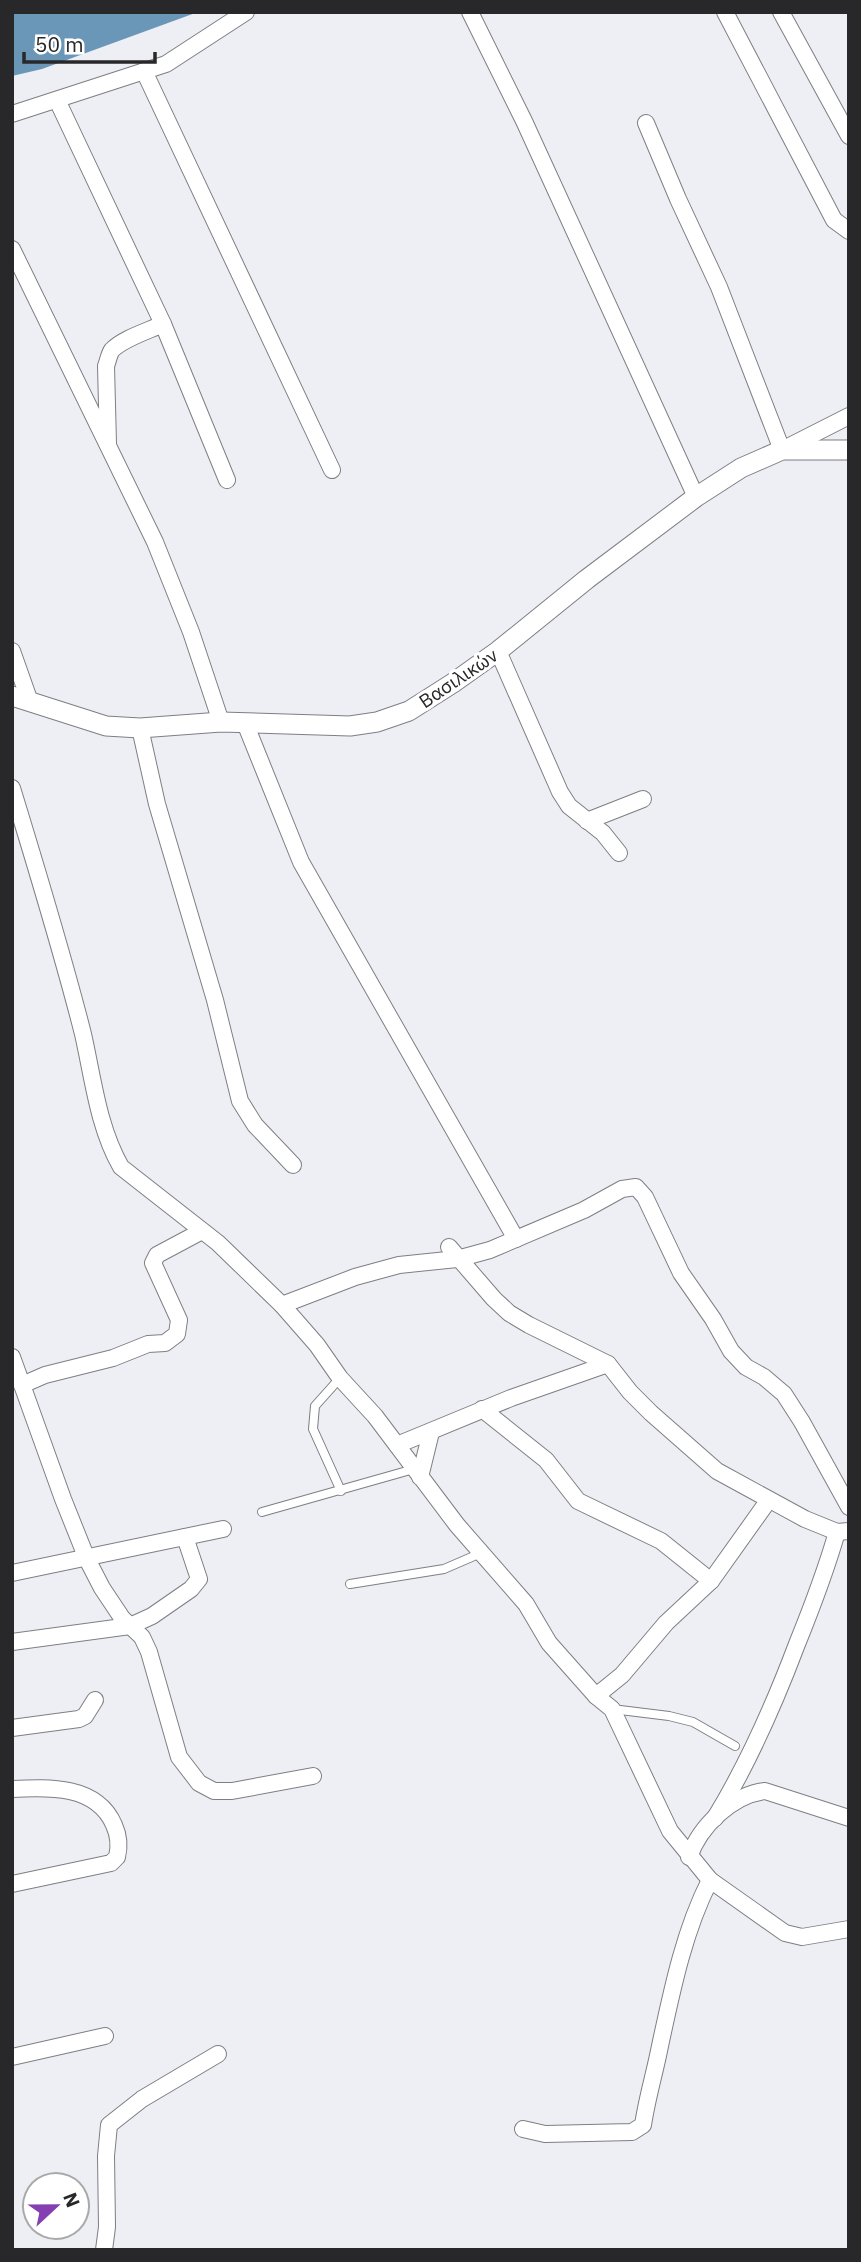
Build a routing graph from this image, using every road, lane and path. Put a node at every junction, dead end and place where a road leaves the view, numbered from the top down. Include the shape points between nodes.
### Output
1 (246, 12) edge
2 (470, 12) edge
3 (725, 12) edge
4 (781, 12) edge
5 (144, 71) junction
6 (57, 100) junction
7 (12, 114) edge
8 (646, 123) dead end
9 (849, 136) edge
10 (849, 231) edge
11 (12, 249) edge
12 (163, 324) junction
13 (849, 416) edge
14 (108, 449) junction
15 (782, 450) junction
16 (849, 450) edge
17 (332, 471) dead end
18 (227, 480) dead end
19 (696, 497) junction
20 (12, 651) edge
21 (498, 651) junction
22 (21, 699) edge
23 (221, 722) junction
24 (245, 723) junction
25 (140, 728) junction
26 (12, 788) edge
27 (643, 799) dead end
28 (587, 821) junction
29 (619, 853) dead end
30 (293, 1165) dead end
31 (202, 1231) junction
32 (516, 1239) junction
33 (453, 1253) junction
34 (282, 1305) junction
35 (12, 1357) edge
36 (608, 1364) junction
37 (340, 1378) junction
38 (22, 1385) junction
39 (482, 1409) junction
40 (431, 1432) junction
41 (397, 1445) junction
42 (417, 1473) junction
43 (341, 1491) junction
44 (768, 1501) junction
45 (849, 1507) edge
46 (262, 1512) dead end
47 (223, 1529) dead end
48 (843, 1531) edge
49 (185, 1537) junction
50 (481, 1553) junction
51 (87, 1559) junction
52 (12, 1573) edge
53 (711, 1581) junction
54 (350, 1584) dead end
55 (130, 1626) junction
56 (12, 1642) edge
57 (596, 1696) junction
58 (95, 1700) dead end
59 (612, 1709) junction
60 (12, 1728) edge
61 (735, 1746) dead end
62 (313, 1776) dead end
63 (12, 1789) edge
64 (715, 1818) junction
65 (849, 1818) edge
66 (689, 1857) junction
67 (710, 1880) junction
68 (12, 1884) edge
69 (849, 1929) edge
70 (105, 2036) dead end
71 (218, 2054) dead end
72 (12, 2057) edge
73 (523, 2130) dead end
74 (104, 2250) edge

1 - 5 street via 166,64
2 - 19 street
3 - 10 street via 834,220
4 - 9 street
5 - 6 street
5 - 17 street
6 - 7 street
6 - 12 street
8 - 15 street via 719,287
11 - 14 street
12 - 14 street via 112,350 108,358
12 - 18 street
13 - 15 street
14 - 23 street via 155,542
15 - 16 street, Βασιλικών
15 - 19 street, Βασιλικών via 741,468
19 - 21 street, Βασιλικών
20 - 22 street
21 - 24 street, Βασιλικών via 410,711 377,722 337,726
21 - 28 street via 560,792
22 - 25 street, Βασιλικών via 106,726
23 - 24 street, Βασιλικών
23 - 25 street, Βασιλικών
24 - 32 street via 301,862
25 - 30 street via 240,1101 255,1125
26 - 31 street via 52,918 112,1152 121,1167
27 - 28 street
28 - 29 street
31 - 34 street
31 - 38 street via 157,1255 153,1263 179,1320 177,1334 165,1343 148,1344
32 - 33 street via 490,1250
32 - 45 street via 622,1189 636,1187 681,1273 731,1351 784,1394
33 - 34 street via 377,1271
33 - 36 street via 509,1312
34 - 37 street
35 - 38 street
36 - 39 street
36 - 44 street via 630,1392 692,1450 717,1471
37 - 41 street
37 - 43 lane via 315,1406 313,1429
38 - 51 street
39 - 40 street
39 - 53 street via 546,1460 578,1501 662,1541
40 - 41 street
40 - 42 street
41 - 42 street
42 - 43 lane
42 - 50 street
43 - 46 lane
44 - 48 street
44 - 53 street
47 - 49 street
48 - 64 street via 772,1710
49 - 51 street
49 - 55 street via 198,1579 152,1616
50 - 54 lane via 444,1569
50 - 57 street
51 - 52 street
51 - 55 street
53 - 57 street via 666,1623 622,1675
55 - 56 street
55 - 62 street via 149,1652 179,1757 199,1783 214,1791 232,1791
57 - 59 street
58 - 60 street via 79,1719
59 - 61 lane via 693,1722
59 - 66 street via 670,1830
63 - 68 street via 84,1794 106,1808 119,1838 117,1857 110,1863
64 - 65 street via 736,1801 765,1791
64 - 66 street via 695,1841
66 - 67 street
67 - 69 street via 785,1933 802,1937
67 - 73 street via 686,1943 643,2125 632,2132 545,2134
70 - 72 street
71 - 74 street via 142,2099 109,2125

